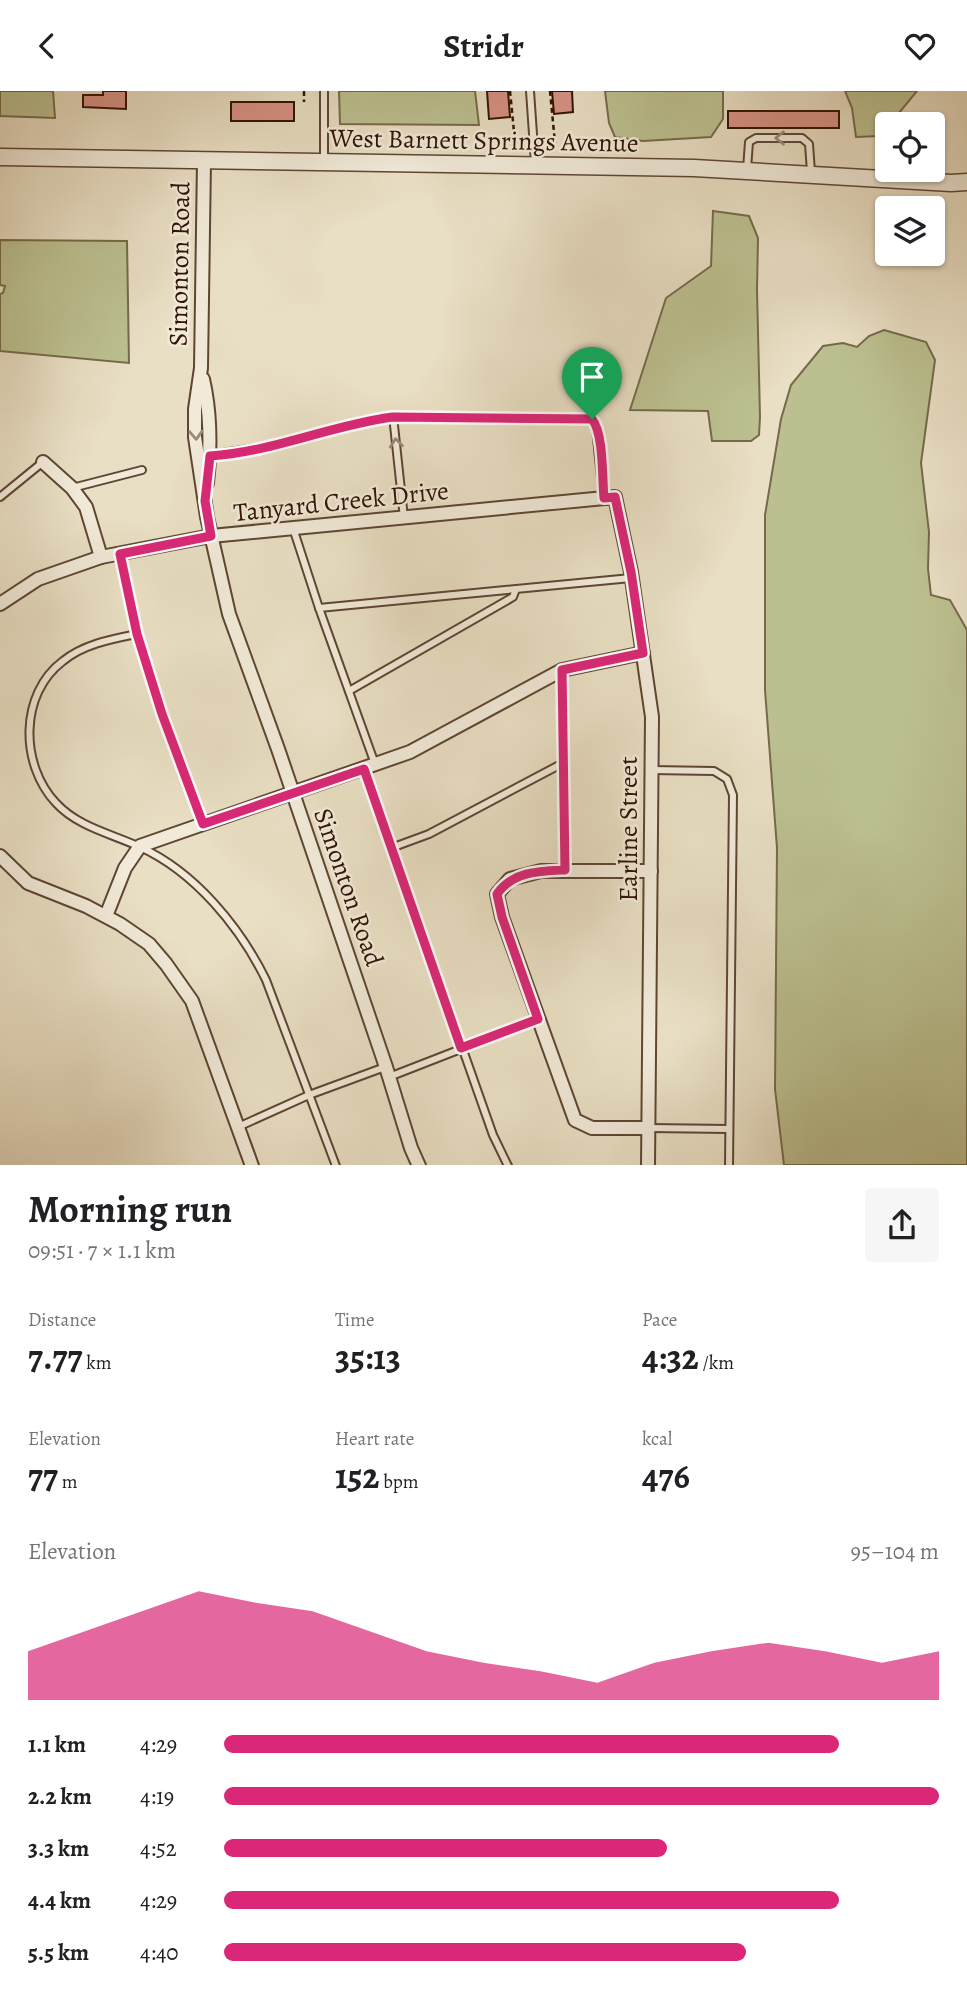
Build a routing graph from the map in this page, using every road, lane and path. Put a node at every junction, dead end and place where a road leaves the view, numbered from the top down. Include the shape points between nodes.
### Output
1 (304, 91) edge
2 (324, 91) edge
3 (510, 91) edge
4 (530, 91) edge
5 (550, 91) edge
6 (304, 101) dead end
7 (515, 142) dead end
8 (555, 143) dead end
9 (0, 157) edge
10 (204, 160) junction
11 (324, 162) junction
12 (535, 165) junction
13 (747, 170) junction
14 (811, 174) junction
15 (967, 182) edge
16 (201, 368) junction
17 (393, 417) junction
18 (210, 456) junction
19 (43, 462) joint
20 (142, 470) dead end
21 (72, 488) junction
22 (0, 497) edge
23 (609, 497) junction
24 (205, 501) junction
25 (404, 518) junction
26 (293, 528) junction
27 (211, 536) junction
28 (120, 554) junction
29 (101, 557) junction
30 (631, 578) junction
31 (516, 589) junction
32 (0, 604) edge
33 (319, 608) junction
34 (137, 634) junction
35 (643, 653) junction
36 (562, 670) junction
37 (349, 691) junction
38 (565, 762) junction
39 (370, 767) junction
40 (651, 770) junction
41 (293, 793) junction
42 (203, 824) junction
43 (140, 846) junction
44 (391, 848) junction
45 (0, 856) edge
46 (565, 870) junction
47 (651, 871) junction
48 (106, 916) junction
49 (538, 1019) junction
50 (461, 1048) junction
51 (387, 1072) junction
52 (309, 1095) junction
53 (238, 1127) junction
54 (649, 1128) junction
55 (729, 1129) junction
56 (252, 1165) edge
57 (336, 1165) edge
58 (419, 1165) edge
59 (508, 1165) edge
60 (648, 1165) edge
61 (729, 1165) edge

1 - 6 path
2 - 11 lane
3 - 7 path
4 - 12 lane
5 - 8 path
9 - 10 street, West Barnett Springs Avenue
10 - 11 street, West Barnett Springs Avenue
10 - 16 street, Simonton Road
11 - 12 street, West Barnett Springs Avenue
12 - 13 street, West Barnett Springs Avenue
13 - 14 street, West Barnett Springs Avenue
14 -> 13 lane via 809,144 802,138 748,142
14 - 15 street, West Barnett Springs Avenue
16 - 18 street, Simonton Road via 209,407
16 -> 24 street, Simonton Road via 195,437
17 - 18 lane via 361,421 288,443
17 - 23 lane via 592,419
25 -> 17 lane
18 - 24 street, Simonton Road
19 - 21 street
19 - 22 lane
20 - 21 lane
21 - 29 street via 86,507
23 - 25 street, Tanyard Creek Drive
23 - 30 street, Earline Street
24 - 27 street, Simonton Road
25 - 26 street, Tanyard Creek Drive
26 - 27 street, Tanyard Creek Drive
26 - 33 lane
27 - 28 street, Tanyard Creek Drive
27 - 41 street, Simonton Road via 229,614
28 - 29 street, Tanyard Creek Drive
28 - 34 lane
29 - 32 street, Tanyard Creek Drive via 38,579
30 - 31 lane
30 - 35 street, Earline Street
31 - 33 lane
31 - 37 lane via 513,597
33 - 37 lane
34 - 42 lane
34 - 43 lane via 112,638 62,661 36,698 28,745 34,767 56,804 99,831
35 - 36 street
35 - 40 street, Earline Street via 650,696
36 - 38 lane
36 - 39 street via 410,752
37 - 39 lane
38 - 44 lane via 429,834
38 - 46 lane
39 - 41 street
39 - 44 lane
40 - 47 street, Earline Street
40 - 55 lane via 714,771 727,779 733,795
41 - 42 street
41 - 51 street, Simonton Road
42 - 43 street
43 - 48 street via 125,868
43 - 52 lane via 162,858 210,899 253,953
44 - 50 lane
45 - 48 street via 28,883
46 - 47 street
46 - 49 street via 510,879 497,894
47 - 54 street, Earline Street
48 - 53 street via 149,944 192,1001
49 - 50 lane
49 - 54 street via 575,1120 592,1128
50 - 51 lane
50 - 59 lane
51 - 52 lane
51 - 58 street, Simonton Road
52 - 53 lane
52 - 57 lane
53 - 56 street
54 - 55 lane
54 - 60 street, Earline Street
55 - 61 lane

